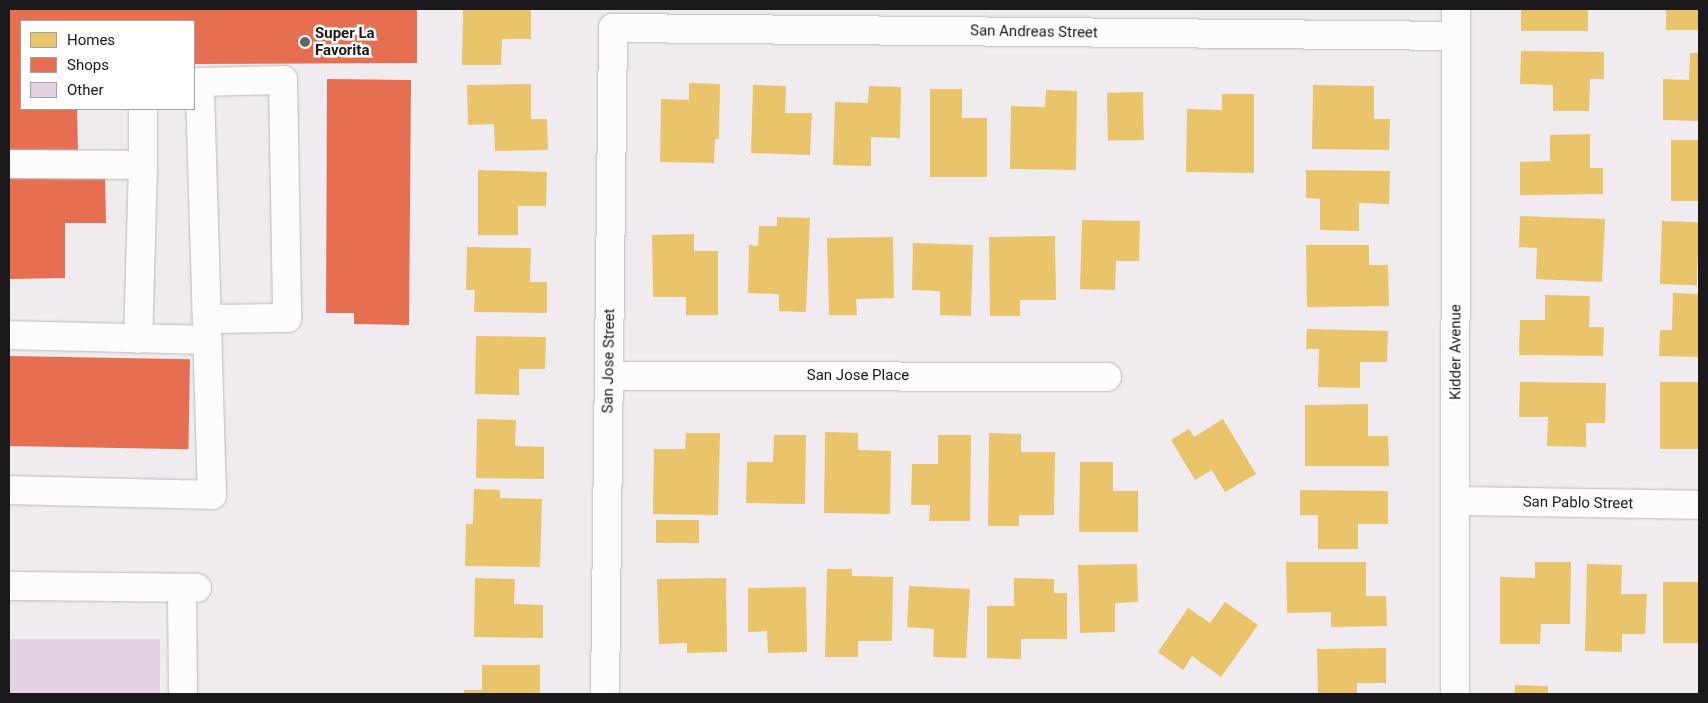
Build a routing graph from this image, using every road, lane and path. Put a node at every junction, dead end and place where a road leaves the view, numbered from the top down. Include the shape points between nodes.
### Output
1 (1456, 9) edge
2 (613, 28) joint
3 (1456, 36) junction
4 (143, 110) edge
5 (9, 164) edge
6 (143, 165) junction
7 (207, 330) junction
8 (9, 335) edge
9 (138, 339) junction
10 (609, 376) junction
11 (1107, 377) dead end
12 (9, 490) edge
13 (1456, 501) junction
14 (1699, 505) edge
15 (9, 586) edge
16 (183, 694) edge
17 (605, 694) edge
18 (1454, 694) edge

1 - 3 street, Kidder Avenue
2 - 3 street, San Andreas Street
2 - 10 street, San Jose Street
3 - 13 street, Kidder Avenue
4 - 6 street
5 - 6 street
6 - 9 street
7 - 7 street via 200,82 284,80 287,318
7 - 9 street
7 - 12 street via 212,495
8 - 9 street
10 - 11 street, San Jose Place
10 - 17 street, San Jose Street
13 - 14 street, San Pablo Street
13 - 18 street, Kidder Avenue
15 - 16 street via 190,588

